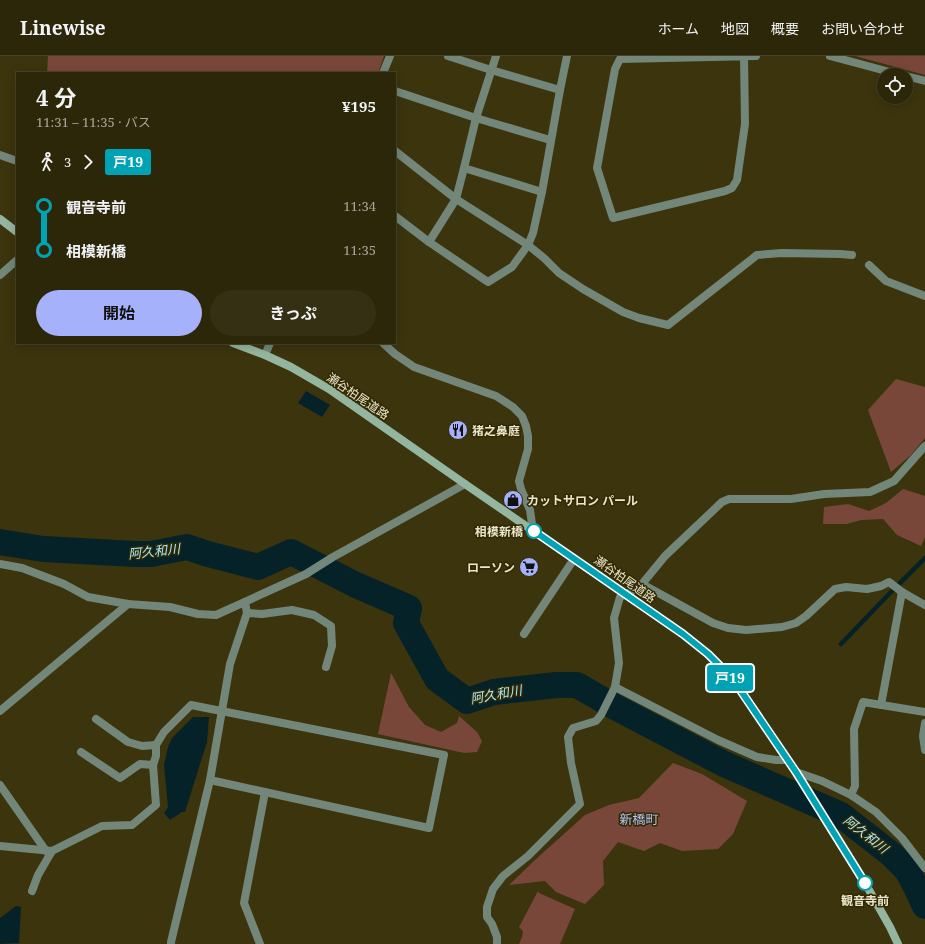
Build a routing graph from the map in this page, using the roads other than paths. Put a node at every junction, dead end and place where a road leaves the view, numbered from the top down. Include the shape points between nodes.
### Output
1 (390, 56) edge
2 (448, 56) edge
3 (496, 56) edge
4 (567, 56) edge
5 (744, 56) edge
6 (756, 56) edge
7 (830, 56) edge
8 (877, 69) edge
9 (491, 70) junction
10 (383, 72) edge
11 (913, 78) edge
12 (925, 81) edge
13 (560, 90) junction
14 (396, 91) edge
15 (476, 118) junction
16 (550, 140) junction
17 (396, 152) edge
18 (0, 155) edge
19 (16, 161) edge
20 (464, 168) junction
21 (542, 192) junction
22 (456, 199) junction
23 (396, 217) edge
24 (0, 219) edge
25 (16, 231) edge
26 (429, 242) junction
27 (528, 245) junction
28 (852, 256) dead end
29 (16, 261) edge
30 (870, 265) dead end
31 (0, 275) edge
32 (925, 296) edge
33 (236, 344) edge
34 (270, 344) edge
35 (384, 344) edge
36 (265, 355) junction
37 (925, 446) edge
38 (465, 484) junction
39 (533, 531) junction
40 (574, 559) junction
41 (0, 564) edge
42 (642, 584) junction
43 (902, 592) junction
44 (626, 594) junction
45 (245, 602) junction
46 (128, 604) junction
47 (925, 604) edge
48 (247, 613) junction
49 (524, 634) dead end
50 (326, 667) dead end
51 (614, 689) junction
52 (881, 705) junction
53 (0, 711) edge
54 (222, 711) junction
55 (925, 712) edge
56 (96, 719) dead end
57 (925, 723) edge
58 (156, 745) junction
59 (925, 750) edge
60 (81, 752) dead end
61 (788, 760) junction
62 (153, 765) junction
63 (796, 772) junction
64 (210, 780) junction
65 (0, 785) edge
66 (265, 792) junction
67 (851, 795) junction
68 (0, 846) edge
69 (49, 851) junction
70 (925, 868) edge
71 (32, 891) dead end
72 (172, 944) edge
73 (260, 944) edge
74 (496, 944) edge
75 (898, 944) edge

1 - 10 street
2 - 9 street
3 - 9 street
4 - 13 street
5 - 5 street via 620,59 597,168 613,218 725,192 732,188 737,180 745,124
5 - 6 street
7 - 8 street
9 - 13 street
9 - 15 street
11 - 12 street
13 - 16 street
14 - 15 street
15 - 16 street
15 - 20 street
16 - 21 street
17 - 22 street
18 - 19 street
20 - 21 street
20 - 22 street
21 - 27 street
22 - 26 street
22 - 27 street
23 - 26 street
24 - 25 main road
26 - 27 street via 488,282 512,267
27 - 28 street via 559,273 623,312 668,325 757,255 782,253
29 - 31 street
30 - 32 street via 886,281
33 - 36 main road, 瀬谷柏尾道路
34 - 36 street
35 - 39 street via 414,367 496,396 522,416 528,436 528,449 519,481 530,510
36 - 38 main road, 瀬谷柏尾道路 via 329,389
37 - 42 street via 894,481 870,492 824,494 790,499 729,499 722,502 665,556
38 - 39 main road, 瀬谷柏尾道路
38 - 45 street via 306,574
39 - 40 main road, 瀬谷柏尾道路
40 - 44 main road, 瀬谷柏尾道路
40 - 49 street
41 - 46 street via 22,568 64,584 88,597
42 - 43 street via 713,623 746,630 782,627 796,623 835,589 846,587 867,590 889,582
42 - 44 street
43 - 47 street
43 - 52 street
44 - 51 street via 620,597 614,618 619,663
44 - 61 main road, 瀬谷柏尾道路 via 683,634 726,672
45 - 46 street via 216,615 198,614 170,607
45 - 48 street
46 - 53 street
48 - 50 street via 292,610 314,615 331,626 332,646
48 - 54 street via 230,664
51 - 61 street via 757,757
51 - 74 street via 596,721 573,728 568,737 580,804 528,856 503,876 493,889 486,907 487,917 497,937
52 - 55 street
52 - 67 street via 863,702 856,722 855,786
54 - 58 street via 191,705 164,732
54 - 64 street
54 - 66 street via 444,755 429,828
56 - 58 street via 128,742 142,746
57 - 59 street
58 - 62 street
60 - 62 street via 120,778 140,764
61 - 63 main road, 瀬谷柏尾道路
62 - 69 street via 156,805 132,825 102,826
63 - 67 street
63 - 75 main road, 瀬谷柏尾道路 via 869,890
64 - 66 street
64 - 72 street
65 - 69 street
66 - 73 street via 244,903
67 - 70 street via 876,812 902,838
68 - 69 street
69 - 71 street

